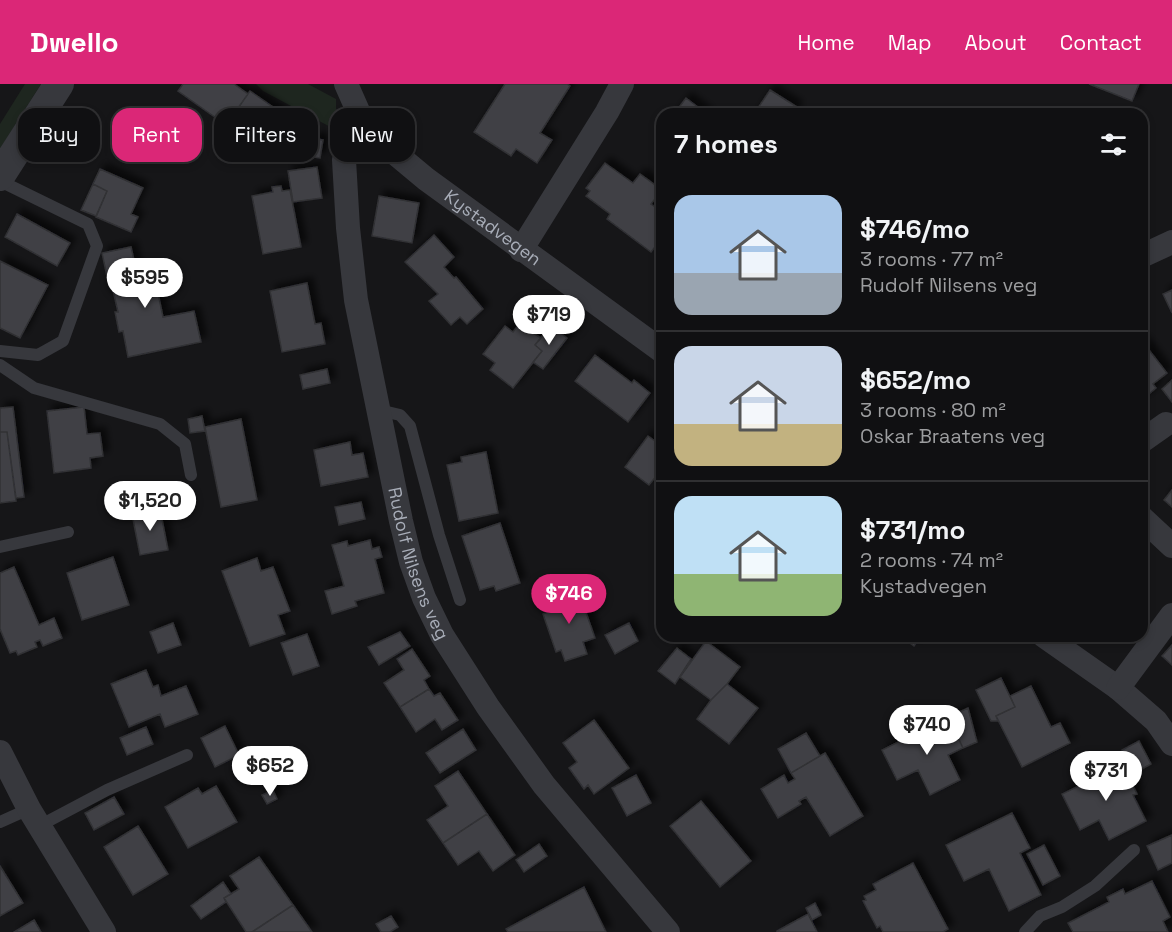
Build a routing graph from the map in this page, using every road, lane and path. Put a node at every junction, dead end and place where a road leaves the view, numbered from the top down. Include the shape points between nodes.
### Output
1 (59, 84) edge
2 (346, 84) edge
3 (622, 84) edge
4 (357, 108) edge
5 (344, 162) edge
6 (406, 162) edge
7 (0, 179) edge
8 (1172, 242) edge
9 (521, 250) junction
10 (1148, 253) edge
11 (656, 347) edge
12 (0, 351) edge
13 (0, 365) edge
14 (379, 410) junction
15 (1166, 424) dead end
16 (1148, 437) edge
17 (191, 476) dead end
18 (1148, 524) edge
19 (68, 532) dead end
20 (1172, 546) edge
21 (0, 548) edge
22 (459, 600) dead end
23 (1172, 615) edge
24 (1053, 642) edge
25 (1118, 688) junction
26 (1172, 744) edge
27 (0, 752) edge
28 (187, 756) dead end
29 (34, 818) junction
30 (0, 822) edge
31 (1134, 850) dead end
32 (101, 931) edge
33 (668, 932) edge
34 (1025, 932) edge

1 - 7 street
2 - 4 street, Kystadvegen
3 - 9 street
5 - 14 street, Rudolf Nilsens veg via 356,300
6 - 9 street, Kystadvegen
7 - 12 lane via 88,224 97,246 63,341 38,355
8 - 10 street
9 - 11 street, Kystadvegen
13 - 17 lane via 34,388 160,424 185,444
14 - 22 lane via 400,415 410,426
14 - 33 street, Rudolf Nilsens veg via 411,562 442,635 544,785
15 - 16 street
18 - 20 street
19 - 21 lane
23 - 25 street
24 - 25 street
25 - 26 street via 1156,721
27 - 29 street
28 - 29 lane
29 - 30 lane
29 - 32 street
31 - 34 lane via 1095,886 1040,916

